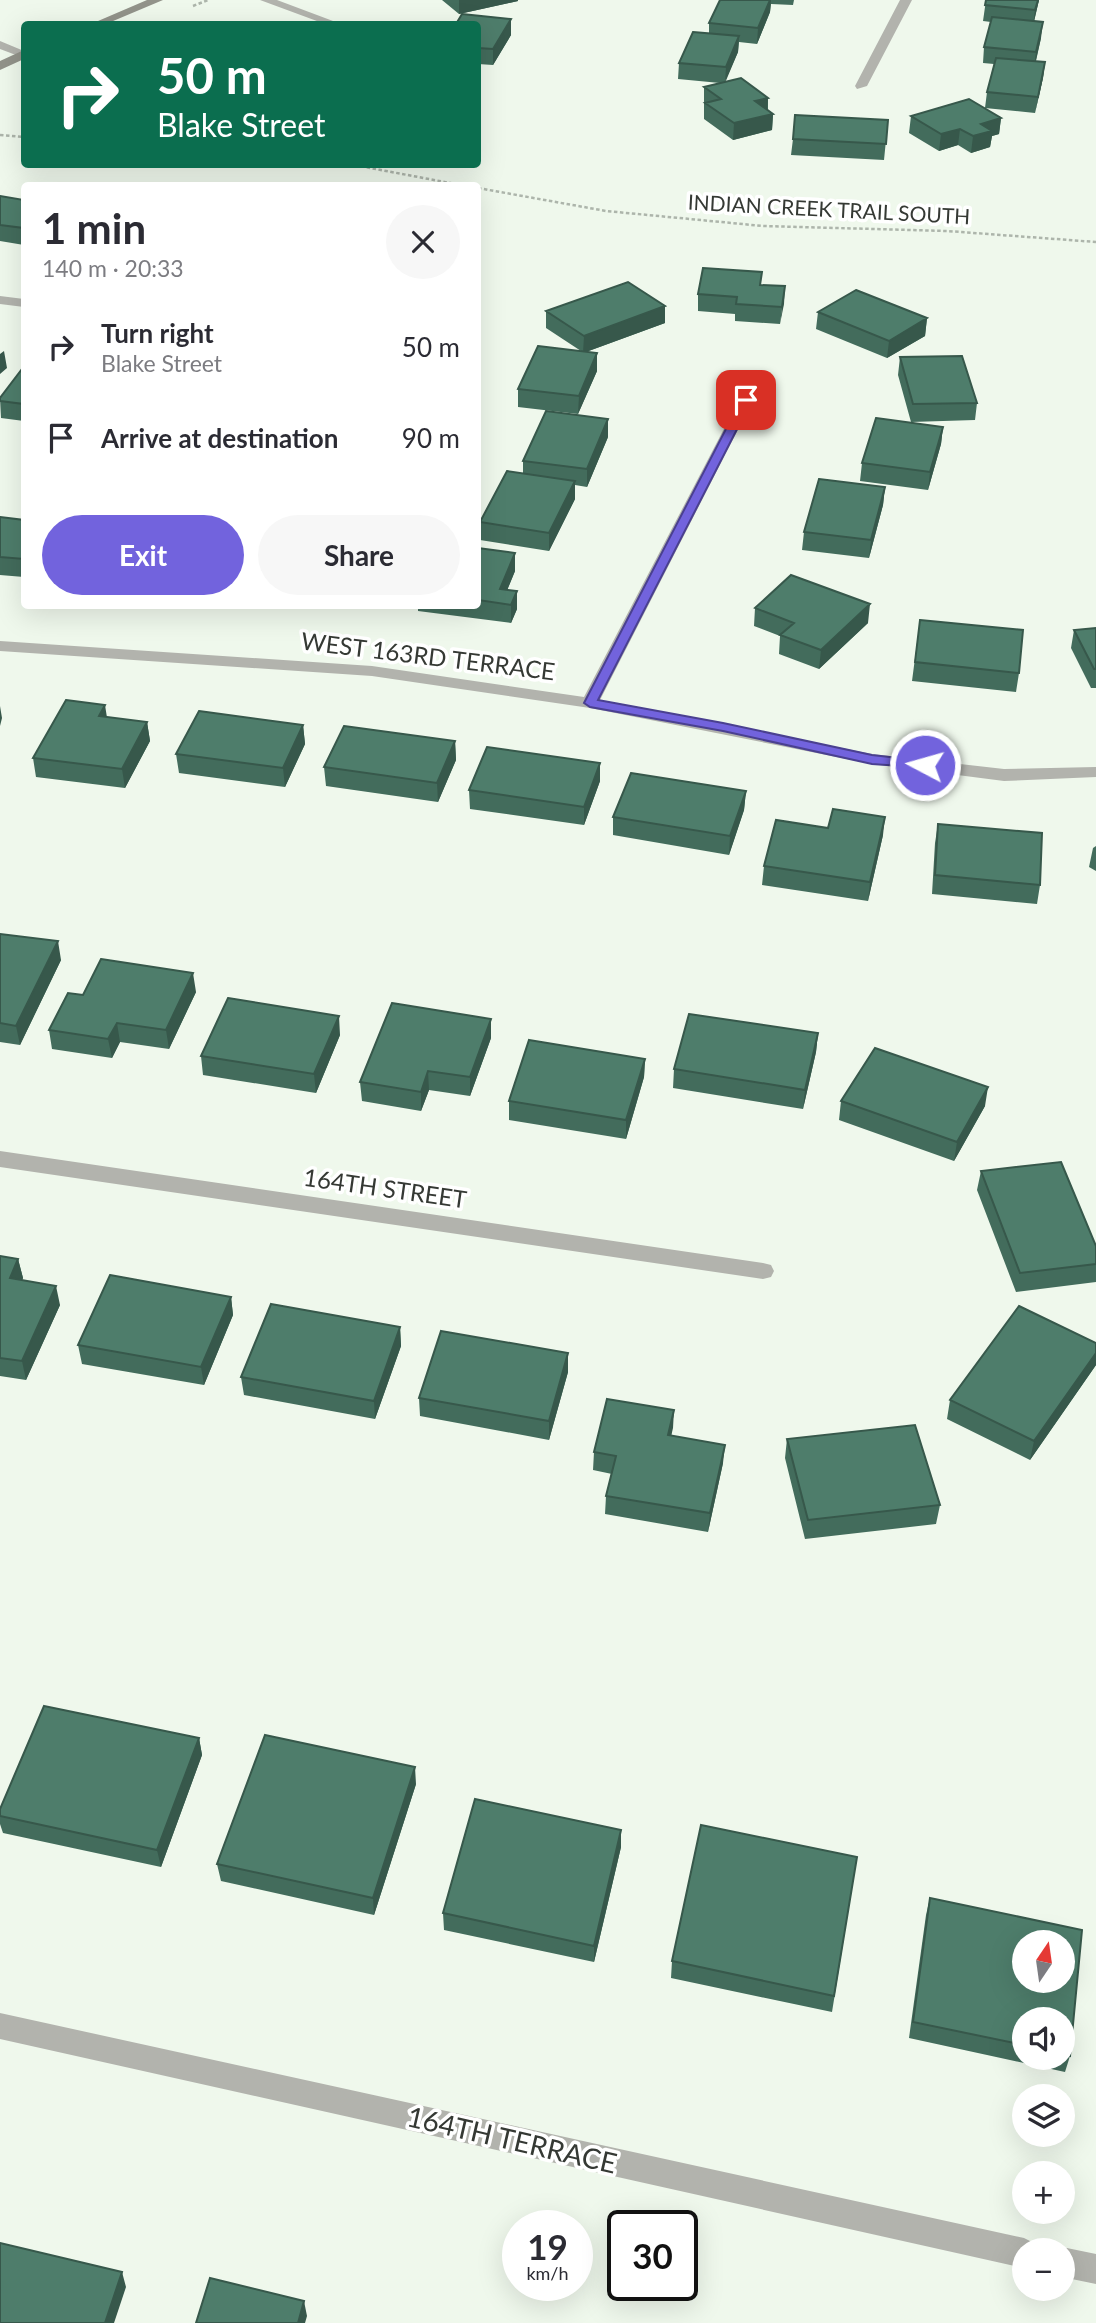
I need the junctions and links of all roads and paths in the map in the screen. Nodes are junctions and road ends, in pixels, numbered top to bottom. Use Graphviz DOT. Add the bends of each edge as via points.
graph roads {
  1 [pos="157,0"];
  2 [pos="267,0"];
  3 [pos="906,0"];
  4 [pos="104,21"];
  5 [pos="326,21"];
  6 [pos="0,45"];
  7 [pos="21,54"];
  8 [pos="21,56"];
  9 [pos="0,66"];
  10 [pos="861,86"];
  11 [pos="0,135"];
  12 [pos="21,137"];
  13 [pos="370,168"];
  14 [pos="445,182"];
  15 [pos="481,189"];
  16 [pos="1096,242"];
  17 [pos="0,300"];
  18 [pos="21,303"];
  19 [pos="746,400"];
  20 [pos="0,646"];
  21 [pos="590,703"];
  22 [pos="1096,772"];
  23 [pos="0,1159"];
  24 [pos="763,1271"];
  25 [pos="0,2026"];
  26 [pos="1012,2250"];
  27 [pos="1075,2265"];
  28 [pos="1096,2269"];
  1 -- 4 [label="street"];
  2 -- 5 [label="street"];
  3 -- 10 [label="street"];
  6 -- 7 [label="street"];
  8 -- 9 [label="street"];
  11 -- 12 [label="path"];
  13 -- 14 [label="path"];
  15 -- 16 [label="path, INDIAN CREEK TRAIL SOUTH" via="606,211 763,226 947,231"];
  17 -- 18 [label="street"];
  19 -- 21 [label="street"];
  20 -- 21 [label="street, WEST 163RD TERRACE" via="372,671"];
  21 -- 22 [label="street, WEST 163RD TERRACE" via="872,760 1004,775"];
  23 -- 24 [label="street, 164TH STREET"];
  25 -- 26 [label="street, 164TH TERRACE"];
  27 -- 28 [label="street"];
}
